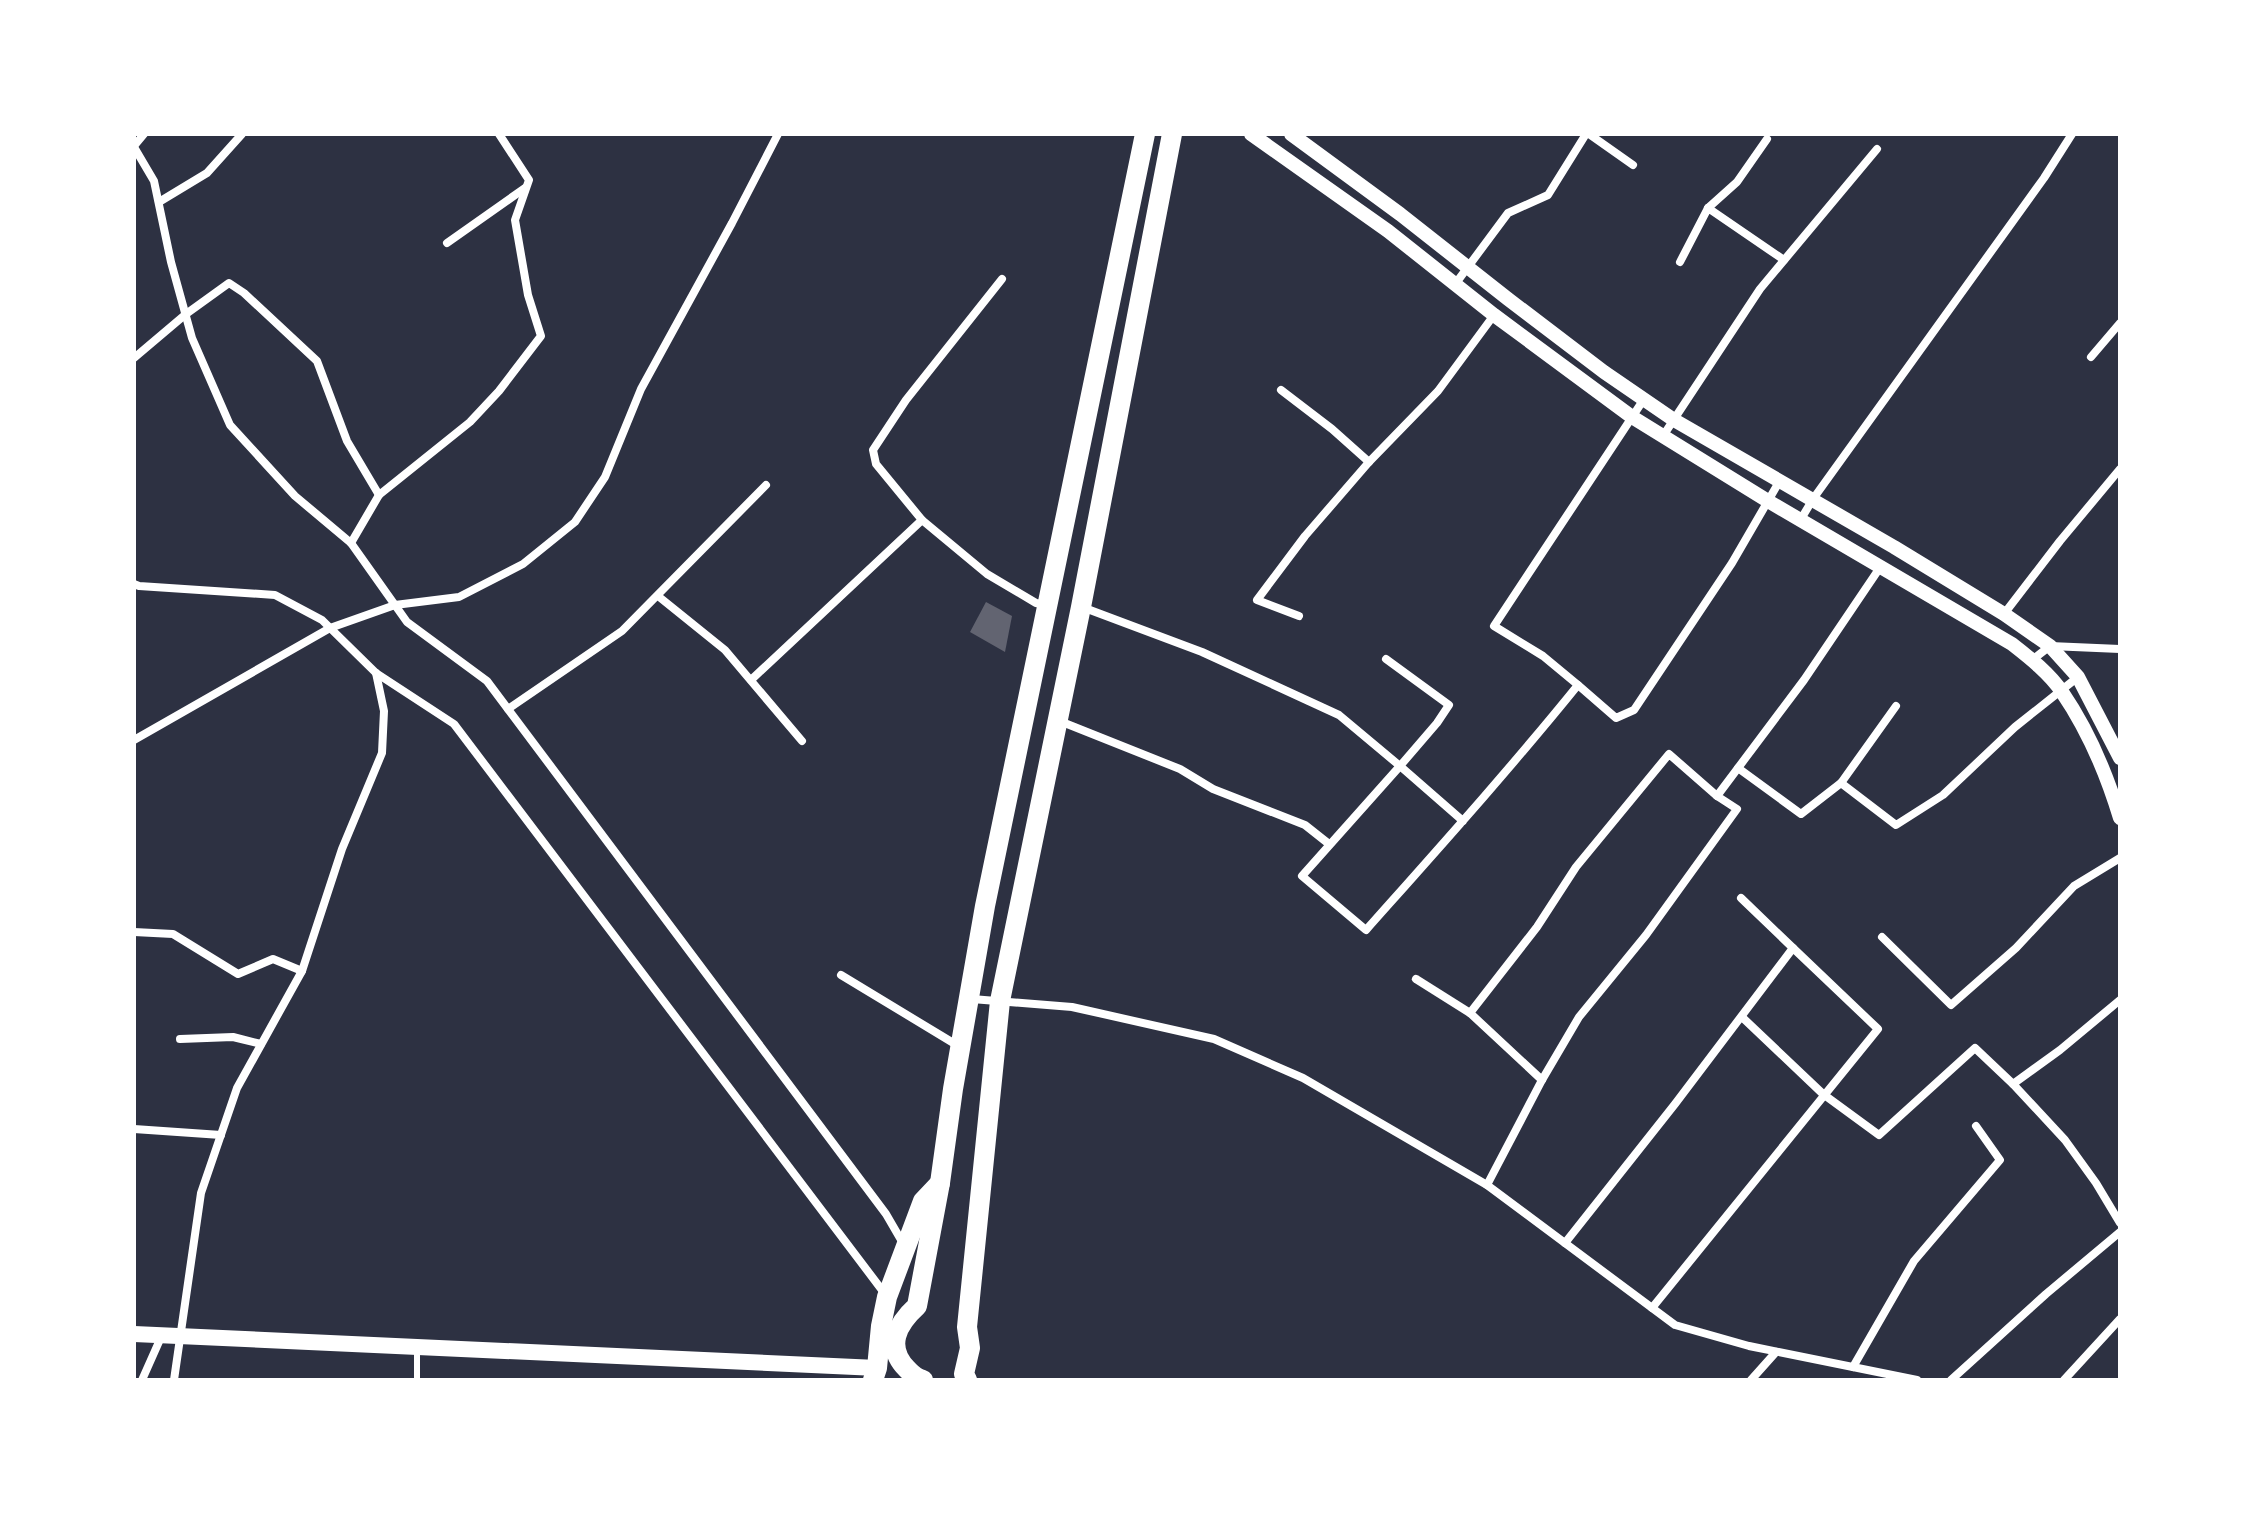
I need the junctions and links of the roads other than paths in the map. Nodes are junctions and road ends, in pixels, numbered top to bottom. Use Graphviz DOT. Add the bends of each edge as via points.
graph roads {
  1 [pos="144,134"];
  2 [pos="242,134"];
  3 [pos="499,134"];
  4 [pos="778,134"];
  5 [pos="1145,134"];
  6 [pos="1172,134"];
  7 [pos="1251,134"];
  8 [pos="1291,134"];
  9 [pos="1588,134"];
  10 [pos="2072,134"];
  11 [pos="1767,139"];
  12 [pos="134,146"];
  13 [pos="1877,149"];
  14 [pos="1633,165"];
  15 [pos="526,187"];
  16 [pos="159,202"];
  17 [pos="1708,208"];
  18 [pos="1400,214"];
  19 [pos="1388,231"];
  20 [pos="447,243"];
  21 [pos="1784,260"];
  22 [pos="1680,262"];
  23 [pos="1468,266"];
  24 [pos="1002,279"];
  25 [pos="1456,283"];
  26 [pos="1508,299"];
  27 [pos="186,314"];
  28 [pos="1494,315"];
  29 [pos="2120,323"];
  30 [pos="2091,357"];
  31 [pos="134,358"];
  32 [pos="1281,390"];
  33 [pos="1644,399"];
  34 [pos="1632,417"];
  35 [pos="1674,420"];
  36 [pos="1663,436"];
  37 [pos="1369,462"];
  38 [pos="2120,469"];
  39 [pos="1779,482"];
  40 [pos="766,485"];
  41 [pos="379,495"];
  42 [pos="1813,499"];
  43 [pos="1768,501"];
  44 [pos="1801,519"];
  45 [pos="922,520"];
  46 [pos="351,543"];
  47 [pos="1881,566"];
  48 [pos="136,588"];
  49 [pos="658,596"];
  50 [pos="395,605"];
  51 [pos="1046,608"];
  52 [pos="1080,612"];
  53 [pos="2004,614"];
  54 [pos="1299,616"];
  55 [pos="330,628"];
  56 [pos="1992,632"];
  57 [pos="2050,646"];
  58 [pos="2120,649"];
  59 [pos="1386,659"];
  60 [pos="2032,660"];
  61 [pos="376,673"];
  62 [pos="2078,677"];
  63 [pos="751,680"];
  64 [pos="1578,685"];
  65 [pos="2061,691"];
  66 [pos="1896,706"];
  67 [pos="508,709"];
  68 [pos="1057,720"];
  69 [pos="134,740"];
  70 [pos="802,741"];
  71 [pos="2120,758"];
  72 [pos="1400,766"];
  73 [pos="1738,768"];
  74 [pos="1841,783"];
  75 [pos="1717,796"];
  76 [pos="2120,818"];
  77 [pos="1463,821"];
  78 [pos="1329,844"];
  79 [pos="2120,858"];
  80 [pos="1741,898"];
  81 [pos="134,932"];
  82 [pos="1882,937"];
  83 [pos="1793,948"];
  84 [pos="302,971"];
  85 [pos="841,975"];
  86 [pos="1416,979"];
  87 [pos="969,998"];
  88 [pos="2120,1000"];
  89 [pos="1000,1001"];
  90 [pos="1470,1013"];
  91 [pos="1742,1017"];
  92 [pos="180,1039"];
  93 [pos="261,1044"];
  94 [pos="961,1048"];
  95 [pos="1542,1080"];
  96 [pos="2013,1084"];
  97 [pos="1823,1094"];
  98 [pos="1976,1126"];
  99 [pos="134,1129"];
  100 [pos="221,1135"];
  101 [pos="940,1183"];
  102 [pos="1487,1185"];
  103 [pos="2120,1223"];
  104 [pos="2120,1232"];
  105 [pos="1565,1243"];
  106 [pos="905,1247"];
  107 [pos="887,1297"];
  108 [pos="1652,1308"];
  109 [pos="2120,1319"];
  110 [pos="134,1334"];
  111 [pos="162,1335"];
  112 [pos="181,1336"];
  113 [pos="417,1347"];
  114 [pos="1776,1352"];
  115 [pos="1853,1367"];
  116 [pos="875,1374"];
  117 [pos="1886,1377"];
  118 [pos="961,1378"];
  119 [pos="918,1379"];
  120 [pos="142,1380"];
  121 [pos="174,1380"];
  122 [pos="417,1380"];
  123 [pos="1751,1380"];
  124 [pos="1917,1380"];
  125 [pos="1951,1380"];
  126 [pos="2064,1380"];
  1 -- 12 [label="street"];
  2 -- 16 [label="street" via="207,173"];
  3 -- 15 [label="street" via="529,180"];
  4 -- 50 [label="street" via="641,389 605,477 575,522 523,564 459,597"];
  5 -- 51 [label="main road"];
  6 -- 52 [label="main road"];
  7 -- 19 [label="street"];
  8 -- 18 [label="street"];
  9 -- 14 [label="street"];
  9 -- 23 [label="street" via="1548,195 1508,213"];
  10 -- 42 [label="street"];
  11 -- 17 [label="street" via="1737,182"];
  12 -- 16 [label="street"];
  13 -- 21 [label="street"];
  15 -- 20 [label="street"];
  15 -- 41 [label="street" via="515,220 541,336 470,422"];
  16 -- 27 [label="street"];
  17 -- 21 [label="street"];
  17 -- 22 [label="street"];
  18 -- 19 [label="street"];
  18 -- 23 [label="street"];
  19 -- 25 [label="street"];
  21 -- 35 [label="street"];
  23 -- 25 [label="street"];
  23 -- 26 [label="street"];
  24 -- 45 [label="street" via="873,450 876,464"];
  25 -- 28 [label="street"];
  26 -- 28 [label="street"];
  26 -- 33 [label="street"];
  27 -- 31 [label="street"];
  27 -- 41 [label="street" via="229,283 317,361 347,441"];
  27 -- 46 [label="street" via="230,425 295,496"];
  28 -- 34 [label="street"];
  28 -- 37 [label="street" via="1438,391"];
  29 -- 30 [label="street"];
  32 -- 37 [label="street"];
  33 -- 34 [label="street"];
  33 -- 35 [label="street"];
  34 -- 36 [label="street"];
  34 -- 64 [label="street" via="1494,626"];
  35 -- 36 [label="street"];
  35 -- 39 [label="street"];
  36 -- 43 [label="street"];
  37 -- 54 [label="street" via="1257,600"];
  38 -- 53 [label="street"];
  39 -- 42 [label="street"];
  39 -- 43 [label="street"];
  40 -- 49 [label="street"];
  41 -- 46 [label="street"];
  42 -- 44 [label="street"];
  42 -- 53 [label="street"];
  43 -- 44 [label="street"];
  43 -- 64 [label="street" via="1634,710 1616,718"];
  44 -- 47 [label="street"];
  45 -- 51 [label="street" via="987,574"];
  45 -- 63 [label="street"];
  46 -- 50 [label="street"];
  47 -- 56 [label="street"];
  47 -- 73 [label="street"];
  48 -- 55 [label="street" via="275,595"];
  49 -- 63 [label="street" via="725,650"];
  49 -- 67 [label="street" via="622,631"];
  50 -- 55 [label="street"];
  50 -- 67 [label="street" via="407,622 487,681"];
  51 -- 52 [label="main road"];
  51 -- 87 [label="main road"];
  52 -- 68 [label="main road"];
  52 -- 72 [label="street" via="1202,652 1339,715"];
  53 -- 56 [label="street"];
  53 -- 57 [label="street"];
  55 -- 61 [label="street"];
  55 -- 69 [label="street"];
  56 -- 60 [label="street"];
  57 -- 58 [label="street"];
  57 -- 60 [label="street"];
  57 -- 62 [label="street"];
  59 -- 72 [label="street" via="1449,705"];
  60 -- 65 [label="street"];
  61 -- 84 [label="street" via="384,711 382,753 342,849"];
  61 -- 107 [label="street" via="454,724"];
  62 -- 65 [label="street"];
  62 -- 71 [label="street"];
  63 -- 70 [label="street"];
  64 -- 77 [label="street"];
  65 -- 74 [label="street" via="1943,795 1896,825"];
  65 -- 76 [label="street" via="2094,751"];
  66 -- 74 [label="street"];
  67 -- 106 [label="street" via="886,1214"];
  68 -- 78 [label="street" via="1305,825"];
  68 -- 89 [label="main road"];
  72 -- 77 [label="street"];
  72 -- 78 [label="street"];
  73 -- 74 [label="street" via="1801,814"];
  73 -- 75 [label="street"];
  75 -- 90 [label="street" via="1669,754 1576,867"];
  75 -- 95 [label="street" via="1737,809 1579,1017"];
  77 -- 78 [label="street" via="1366,930 1302,876"];
  79 -- 82 [label="street" via="2074,886 2016,948 1951,1005"];
  80 -- 83 [label="street"];
  81 -- 84 [label="street" via="173,934 238,974 273,959"];
  83 -- 91 [label="street"];
  83 -- 97 [label="street" via="1878,1029"];
  84 -- 93 [label="street"];
  85 -- 94 [label="street"];
  86 -- 90 [label="street"];
  87 -- 89 [label="street"];
  87 -- 94 [label="main road"];
  88 -- 96 [label="street"];
  89 -- 102 [label="street" via="1072,1007 1214,1039 1303,1078"];
  89 -- 118 [label="main road" via="967,1327 970,1348"];
  90 -- 95 [label="street"];
  91 -- 97 [label="street"];
  91 -- 105 [label="street"];
  92 -- 93 [label="street" via="233,1037"];
  93 -- 100 [label="street" via="237,1088"];
  94 -- 101 [label="main road"];
  95 -- 102 [label="street"];
  96 -- 97 [label="street" via="1975,1048 1879,1135"];
  96 -- 103 [label="street" via="2065,1140"];
  97 -- 108 [label="street"];
  98 -- 115 [label="street" via="2000,1160 1914,1261"];
  99 -- 100 [label="street"];
  100 -- 112 [label="street" via="201,1193"];
  101 -- 106 [label="main road" via="923,1201"];
  101 -- 119 [label="main road" via="917,1306 894,1340 899,1360"];
  102 -- 105 [label="street"];
  104 -- 125 [label="street"];
  105 -- 108 [label="street"];
  106 -- 107 [label="main road"];
  107 -- 116 [label="main road"];
  108 -- 114 [label="street" via="1675,1325"];
  109 -- 126 [label="street"];
  110 -- 111 [label="main road"];
  111 -- 112 [label="main road"];
  111 -- 120 [label="street"];
  112 -- 113 [label="main road"];
  112 -- 121 [label="street"];
  113 -- 116 [label="main road"];
  113 -- 122 [label="lane"];
  114 -- 115 [label="street"];
  114 -- 123 [label="street"];
  115 -- 117 [label="street"];
  117 -- 124 [label="street"];
}
